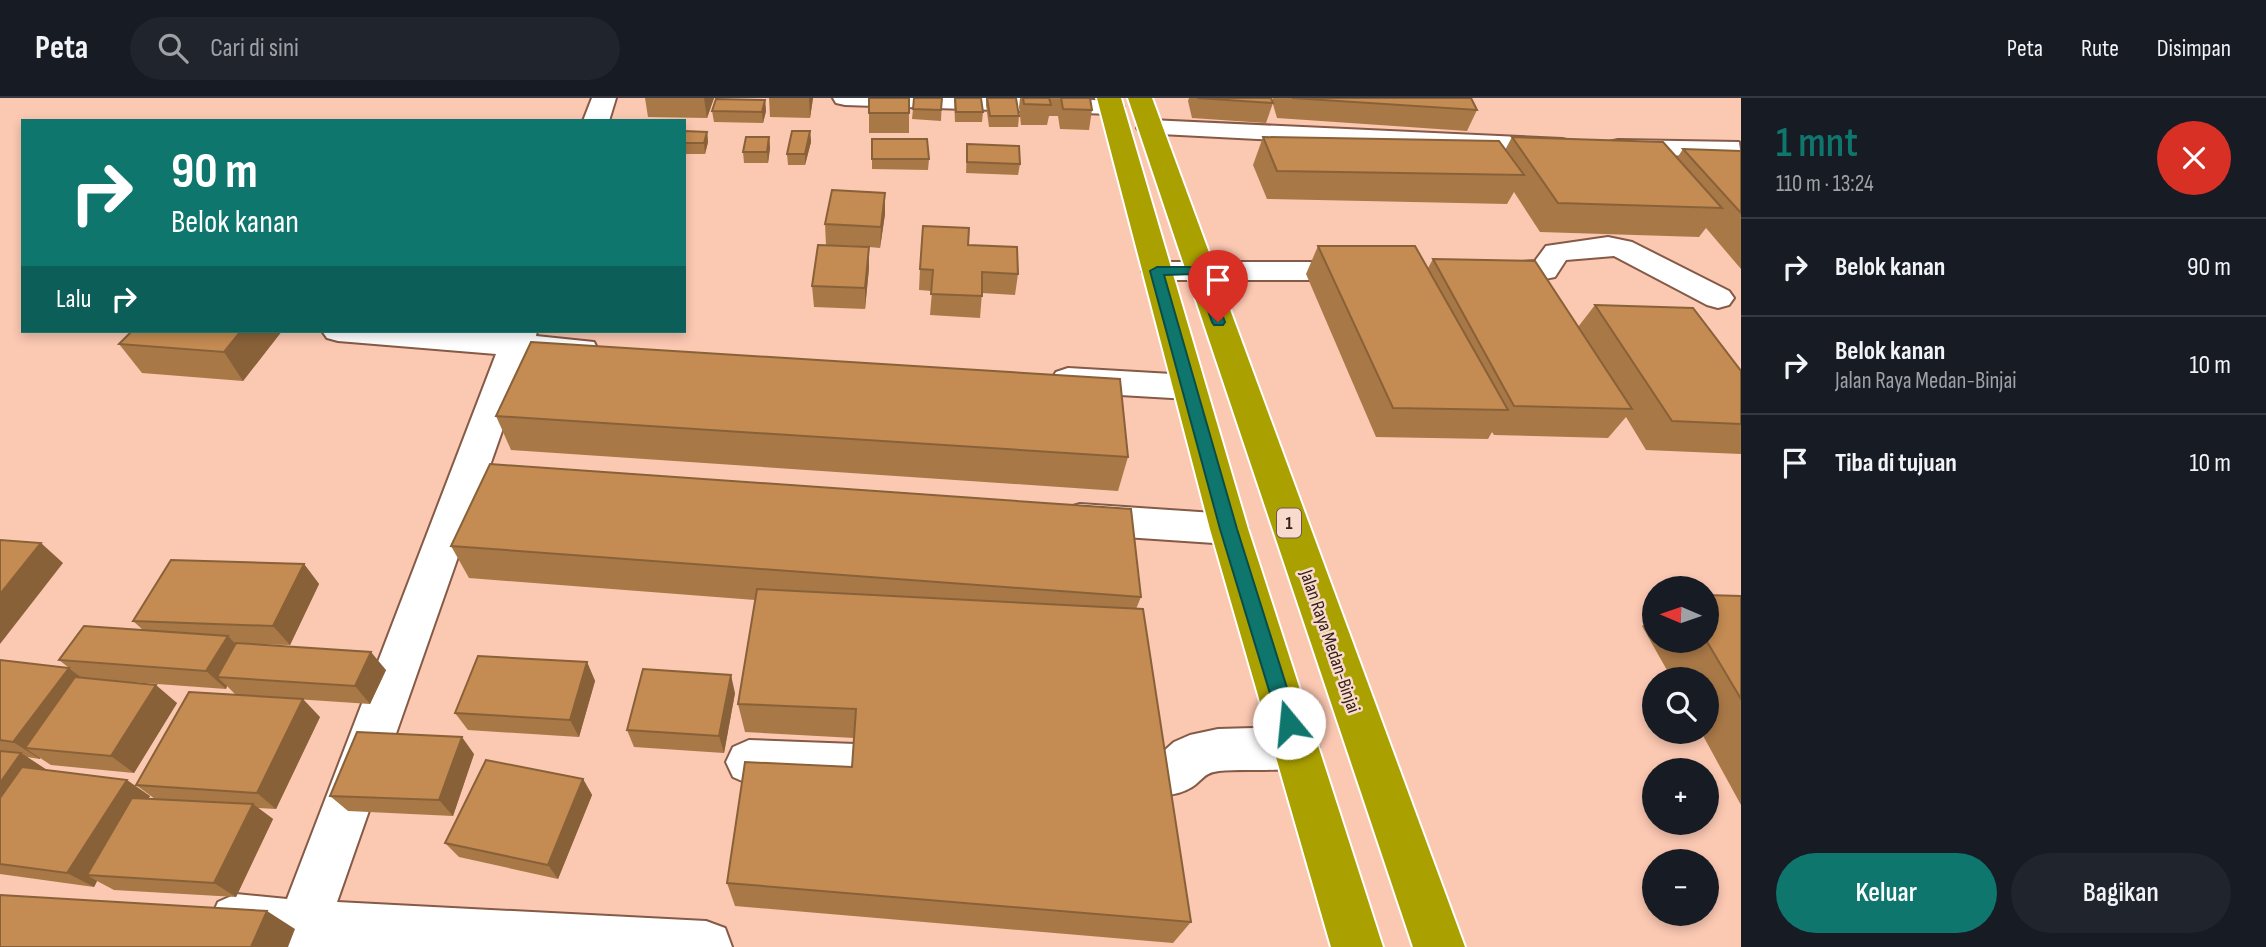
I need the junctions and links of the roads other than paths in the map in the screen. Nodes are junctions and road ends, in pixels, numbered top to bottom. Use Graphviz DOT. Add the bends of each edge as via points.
graph roads {
  1 [pos="604,98"];
  2 [pos="845,98"];
  3 [pos="1128,108"];
  4 [pos="597,119"];
  5 [pos="1739,150"];
  6 [pos="1200,270"];
  7 [pos="1157,271"];
  8 [pos="1391,271"];
  9 [pos="1459,272"];
  10 [pos="1718,298"];
  11 [pos="389,333"];
  12 [pos="518,338"];
  13 [pos="608,352"];
  14 [pos="1035,379"];
  15 [pos="1189,387"];
  16 [pos="1048,516"];
  17 [pos="1228,529"];
  18 [pos="1296,748"];
  19 [pos="748,762"];
  20 [pos="855,766"];
  21 [pos="1150,774"];
  22 [pos="193,916"];
  23 [pos="299,936"];
  24 [pos="706,947"];
  25 [pos="1357,947"];
  26 [pos="1439,947"];
  1 -- 4 [label="street"];
  2 -- 3 [label="street"];
  3 -- 5 [label="street" via="1550,146"];
  3 -- 6 [label="highway, Jalan Raya Medan-Binjai / 1"];
  3 -- 7 [label="highway"];
  6 -- 7 [label="street"];
  6 -- 8 [label="street"];
  6 -- 26 [label="highway, Jalan Raya Medan-Binjai / 1"];
  7 -- 15 [label="highway"];
  9 -- 10 [label="street" via="1544,270 1556,252 1608,246 1622,248"];
  11 -- 12 [label="street"];
  12 -- 13 [label="street"];
  12 -- 23 [label="street"];
  14 -- 15 [label="street"];
  15 -- 17 [label="highway"];
  16 -- 17 [label="street"];
  17 -- 18 [label="highway"];
  18 -- 21 [label="street" via="1218,750 1190,757 1176,771"];
  18 -- 25 [label="highway"];
  19 -- 20 [label="street"];
  22 -- 23 [label="street"];
  23 -- 24 [label="street"];
}
